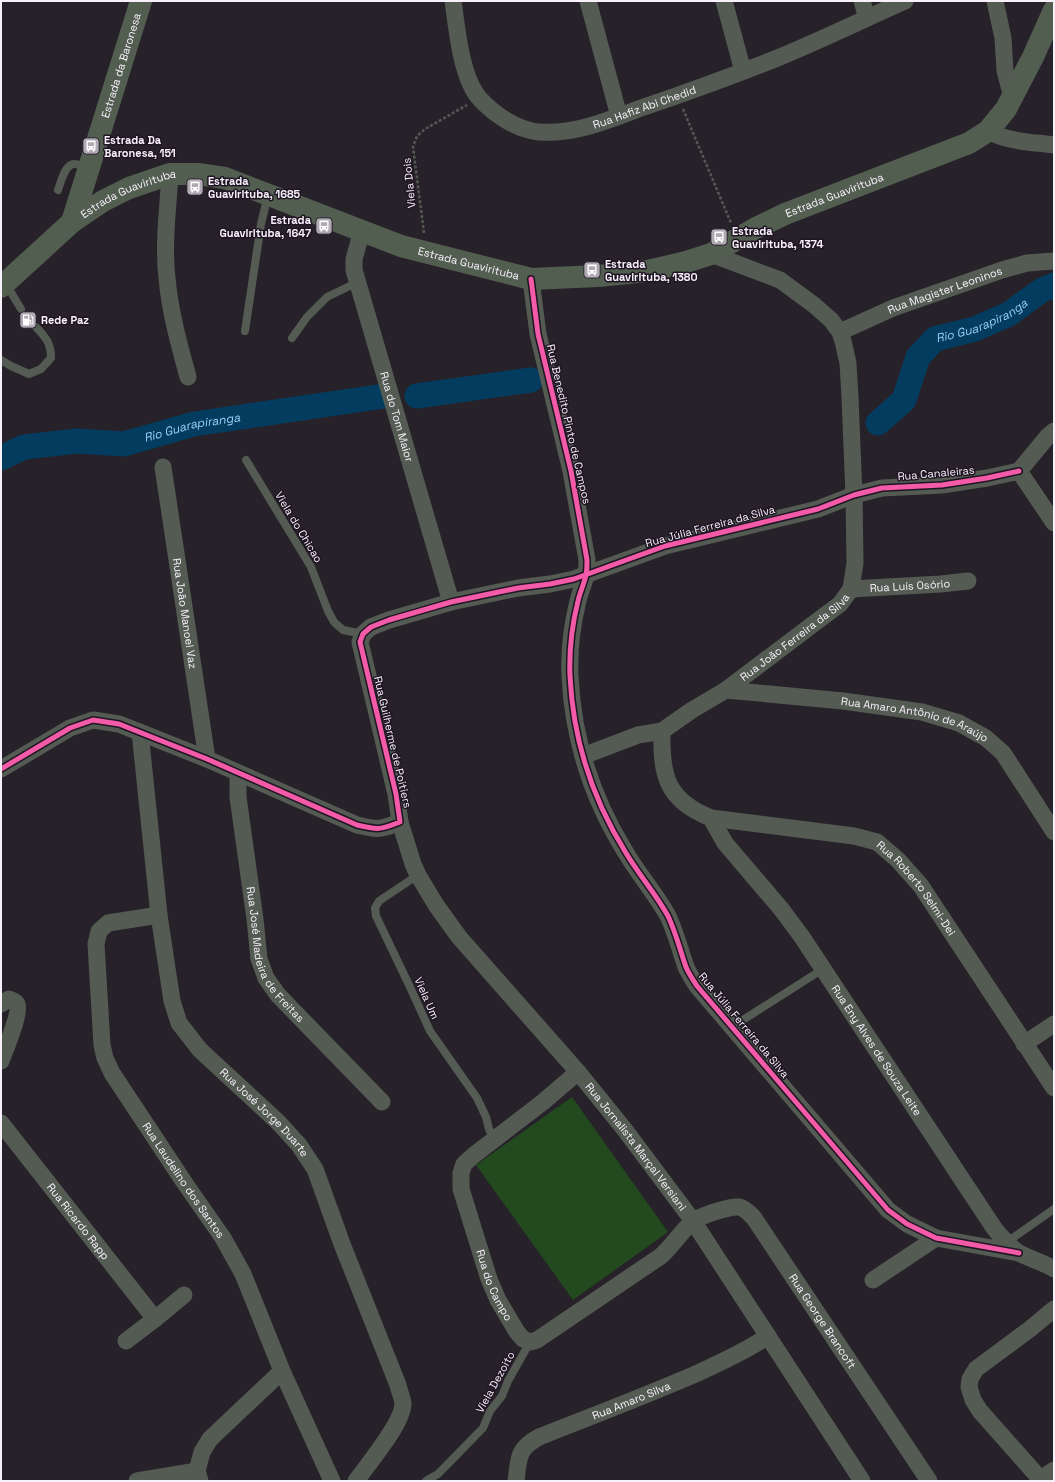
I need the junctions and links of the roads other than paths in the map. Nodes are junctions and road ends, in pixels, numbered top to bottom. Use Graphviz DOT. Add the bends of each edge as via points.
graph roads {
  1 [pos="141,1"];
  2 [pos="452,1"];
  3 [pos="588,1"];
  4 [pos="724,1"];
  5 [pos="862,1"];
  6 [pos="905,1"];
  7 [pos="993,3"];
  8 [pos="1054,10"];
  9 [pos="867,18"];
  10 [pos="1003,38"];
  11 [pos="743,71"];
  12 [pos="1025,72"];
  13 [pos="1012,97"];
  14 [pos="619,116"];
  15 [pos="988,131"];
  16 [pos="1054,145"];
  17 [pos="89,168"];
  18 [pos="170,174"];
  19 [pos="58,190"];
  20 [pos="269,195"];
  21 [pos="72,222"];
  22 [pos="362,231"];
  23 [pos="711,254"];
  24 [pos="1054,261"];
  25 [pos="531,279"];
  26 [pos="358,282"];
  27 [pos="3,285"];
  28 [pos="21,308"];
  29 [pos="36,327"];
  30 [pos="245,332"];
  31 [pos="840,332"];
  32 [pos="292,338"];
  33 [pos="1,360"];
  34 [pos="188,377"];
  35 [pos="1054,431"];
  36 [pos="246,460"];
  37 [pos="163,467"];
  38 [pos="1020,471"];
  39 [pos="854,495"];
  40 [pos="1054,523"];
  41 [pos="586,574"];
  42 [pos="968,581"];
  43 [pos="851,589"];
  44 [pos="451,602"];
  45 [pos="363,634"];
  46 [pos="726,690"];
  47 [pos="662,731"];
  48 [pos="140,732"];
  49 [pos="583,756"];
  50 [pos="207,759"];
  51 [pos="1,769"];
  52 [pos="238,773"];
  53 [pos="711,818"];
  54 [pos="400,822"];
  55 [pos="1054,832"];
  56 [pos="418,875"];
  57 [pos="159,916"];
  58 [pos="823,969"];
  59 [pos="1,1004"];
  60 [pos="1054,1024"];
  61 [pos="732,1027"];
  62 [pos="1024,1044"];
  63 [pos="1,1061"];
  64 [pos="578,1072"];
  65 [pos="1054,1088"];
  66 [pos="382,1102"];
  67 [pos="1,1123"];
  68 [pos="494,1140"];
  69 [pos="1054,1209"];
  70 [pos="693,1221"];
  71 [pos="936,1238"];
  72 [pos="1013,1248"];
  73 [pos="1054,1269"];
  74 [pos="873,1280"];
  75 [pos="184,1295"];
  76 [pos="1054,1309"];
  77 [pos="155,1319"];
  78 [pos="768,1336"];
  79 [pos="126,1341"];
  80 [pos="530,1342"];
  81 [pos="282,1371"];
  82 [pos="199,1476"];
  83 [pos="1046,1477"];
  84 [pos="137,1481"];
  85 [pos="332,1481"];
  86 [pos="356,1481"];
  87 [pos="426,1481"];
  88 [pos="516,1481"];
  89 [pos="862,1481"];
  90 [pos="929,1481"];
  1 -- 17 [label="street, Estrada da Baronesa"];
  2 -- 14 [label="street, Rua Hafiz Abi Chedid" via="465,73 479,99 495,113 514,125 538,132 562,133"];
  3 -- 14 [label="street"];
  4 -- 11 [label="street"];
  5 -- 9 [label="street"];
  6 -- 9 [label="street, Rua Hafiz Abi Chedid"];
  7 -- 10 [label="street"];
  8 -- 12 [label="street, Estrada Guavirituba"];
  9 -- 11 [label="street, Rua Hafiz Abi Chedid"];
  10 -- 12 [label="street" via="1015,63"];
  10 -- 13 [label="street" via="1005,71"];
  11 -- 14 [label="street, Rua Hafiz Abi Chedid"];
  12 -- 13 [label="street, Estrada Guavirituba"];
  13 -- 15 [label="street, Estrada Guavirituba" via="1006,109"];
  15 -- 16 [label="street" via="994,135 1024,142"];
  15 -- 23 [label="street, Estrada Guavirituba" via="969,143 785,214"];
  17 -- 19 [label="lane" via="75,163 70,165"];
  17 -- 21 [label="street, Estrada da Baronesa"];
  18 -- 20 [label="street, Estrada Guavirituba" via="198,174 224,178"];
  18 -- 21 [label="street, Estrada Guavirituba" via="129,188"];
  18 -- 34 [label="street" via="165,245 167,278 173,321"];
  20 -- 22 [label="street, Estrada Guavirituba"];
  20 -- 30 [label="lane" via="261,224"];
  21 -- 27 [label="street, Estrada Guavirituba"];
  22 -- 25 [label="street, Estrada Guavirituba" via="401,246"];
  22 -- 26 [label="street, Rua do Tom Maior" via="354,259"];
  23 -- 25 [label="street, Estrada Guavirituba" via="648,271 592,277"];
  23 -- 31 [label="street, Rua João Ferreira da Silva" via="780,280 814,305"];
  24 -- 31 [label="street, Rua Magister Leoninos" via="1027,263 1002,270 893,308"];
  25 -- 41 [label="street, Rua Benedito Pinto de Campos" via="538,334 581,522 587,560"];
  26 -- 32 [label="lane" via="326,297"];
  26 -- 44 [label="street, Rua do Tom Maior"];
  27 -- 28 [label="lane"];
  29 -- 33 [label="lane" via="51,348 51,358 41,370 29,374"];
  31 -- 39 [label="street, Rua João Ferreira da Silva" via="848,363"];
  35 -- 38 [label="street"];
  36 -- 45 [label="lane, Viela do Chicao" via="311,566 334,622 343,630"];
  37 -- 50 [label="street, Rua João Manoel Vaz"];
  38 -- 39 [label="street, Rua Canaleiras" via="942,485 882,488"];
  38 -- 40 [label="street"];
  39 -- 41 [label="street, Rua Júlia Ferreira da Silva" via="818,509 665,546"];
  39 -- 43 [label="street, Rua João Ferreira da Silva" via="854,563"];
  41 -- 44 [label="street" via="550,584"];
  41 -- 49 [label="street, Rua Júlia Ferreira da Silva" via="575,614 570,675 573,712"];
  42 -- 43 [label="street, Rua Luís Osório"];
  43 -- 46 [label="street, Rua João Ferreira da Silva" via="840,604"];
  44 -- 45 [label="street" via="389,620 371,627"];
  45 -- 54 [label="street, Rua Guilherme de Poitiers" via="360,642 362,654 396,794"];
  46 -- 47 [label="street, Rua João Ferreira da Silva"];
  46 -- 55 [label="street, Rua Amaro Antônio de Araújo" via="843,701 922,712 959,722 986,738 1003,753"];
  47 -- 49 [label="street, Rua João Ferreira da Silva" via="638,735"];
  47 -- 53 [label="street, Rua Roberto Selmi-Dei" via="664,771 670,788 681,801"];
  48 -- 50 [label="street, Rua Guilherme de Poitiers"];
  48 -- 51 [label="street, Rua Guilherme de Poitiers" via="119,724 93,720 70,728"];
  48 -- 57 [label="street, Rua José Jorge Duarte"];
  49 -- 61 [label="street, Rua Júlia Ferreira da Silva" via="606,818 668,917 687,969 697,986"];
  50 -- 52 [label="street, Rua Guilherme de Poitiers"];
  52 -- 54 [label="street, Rua Guilherme de Poitiers" via="357,825 383,829"];
  52 -- 66 [label="street, Rua José Madeira de Freitas" via="238,797 259,959 266,978 278,995"];
  53 -- 58 [label="street, Rua Eny Alves de Souza Leite" via="726,843 782,910"];
  53 -- 62 [label="street, Rua Roberto Selmi-Dei" via="854,836 877,842 898,860 921,886"];
  54 -- 56 [label="street, Rua Jornalista Marçal Versiani"];
  56 -- 64 [label="street, Rua Jornalista Marçal Versiani" via="459,937"];
  56 -- 68 [label="lane, Viela Um" via="378,901 375,908 376,916 430,1031 477,1098"];
  57 -- 81 [label="street, Rua Laudelino dos Santos" via="108,923 99,932 96,944 105,1058 142,1119 223,1238 243,1274"];
  57 -- 86 [label="street, Rua José Jorge Duarte" via="172,1001 179,1022 200,1050 284,1128 315,1169 398,1385 403,1403 401,1416"];
  58 -- 61 [label="lane"];
  58 -- 72 [label="street, Rua Eny Alves de Souza Leite" via="994,1228"];
  59 -- 63 [label="street" via="9,999 14,1000 18,1013"];
  60 -- 62 [label="street"];
  61 -- 71 [label="street, Rua Júlia Ferreira da Silva" via="888,1210 907,1224"];
  62 -- 65 [label="street, Rua Roberto Selmi-Dei"];
  64 -- 68 [label="street, Rua do Campo"];
  64 -- 70 [label="street, Rua Jornalista Marçal Versiani"];
  67 -- 77 [label="street, Rua Ricardo Rapp"];
  68 -- 80 [label="street, Rua do Campo" via="464,1164 461,1189 498,1300 517,1332"];
  69 -- 72 [label="lane"];
  70 -- 78 [label="street, Rua Jornalista Marçal Versiani"];
  70 -- 80 [label="street" via="661,1256 537,1340"];
  70 -- 90 [label="street, Rua George Brancoft" via="725,1208 739,1207 754,1218"];
  71 -- 72 [label="street, Rua Júlia Ferreira da Silva"];
  71 -- 74 [label="street"];
  72 -- 73 [label="street, Rua Eny Alves de Souza Leite"];
  75 -- 77 [label="street"];
  76 -- 83 [label="street" via="976,1370 970,1379 969,1387 980,1411"];
  77 -- 79 [label="street"];
  78 -- 88 [label="street, Rua Amaro Silva" via="656,1391 538,1437 522,1450 518,1459"];
  78 -- 89 [label="street, Rua Jornalista Marçal Versiani"];
  80 -- 87 [label="lane, Viela Dezoito" via="508,1380 502,1396 490,1411 483,1428 438,1474"];
  81 -- 82 [label="street" via="210,1439 202,1452"];
  81 -- 85 [label="street, Rua Laudelino dos Santos"];
  82 -- 84 [label="street"];
}
